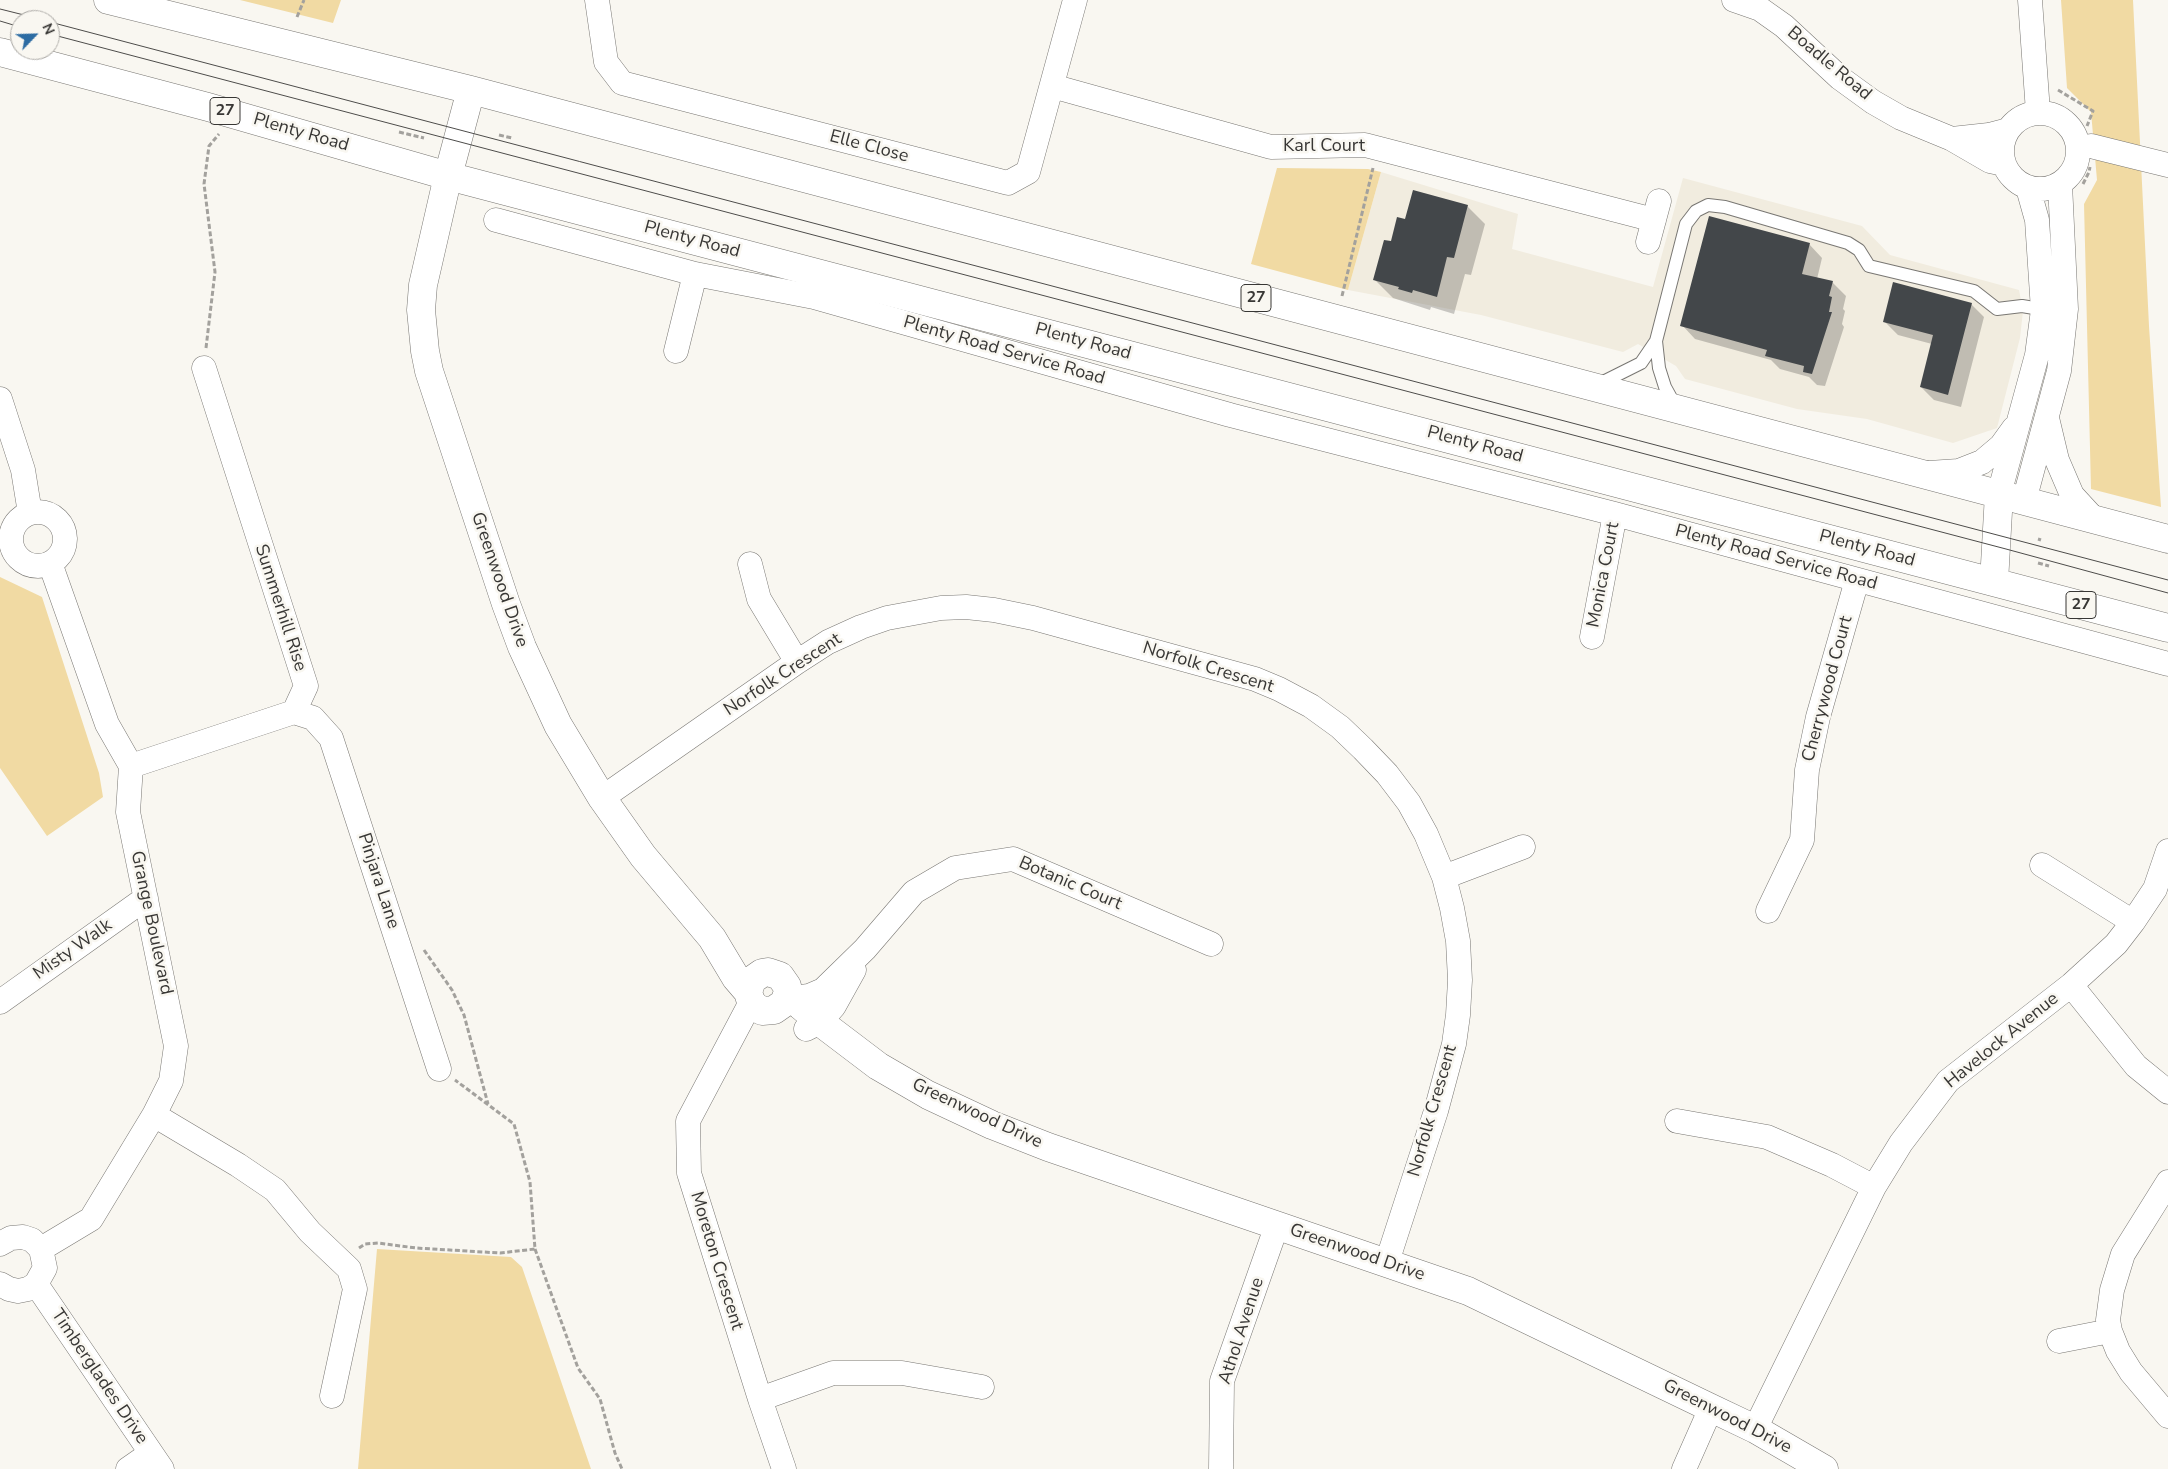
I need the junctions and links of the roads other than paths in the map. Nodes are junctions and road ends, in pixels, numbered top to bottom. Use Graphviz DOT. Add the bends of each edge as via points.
graph roads {
  1 [pos="108,0"];
  2 [pos="597,0"];
  3 [pos="1075,0"];
  4 [pos="1734,0"];
  5 [pos="2030,0"];
  6 [pos="0,52"];
  7 [pos="1052,86"];
  8 [pos="471,90"];
  9 [pos="2038,112"];
  10 [pos="2008,130"];
  11 [pos="1952,139"];
  12 [pos="2079,148"];
  13 [pos="2004,164"];
  14 [pos="2168,165"];
  15 [pos="448,176"];
  16 [pos="2060,184"];
  17 [pos="2028,188"];
  18 [pos="556,204"];
  19 [pos="496,220"];
  20 [pos="1654,221"];
  21 [pos="578,242"];
  22 [pos="695,274"];
  23 [pos="2054,310"];
  24 [pos="1656,342"];
  25 [pos="676,350"];
  26 [pos="204,368"];
  27 [pos="1593,387"];
  28 [pos="0,399"];
  29 [pos="1677,409"];
  30 [pos="2046,416"];
  31 [pos="2019,420"];
  32 [pos="1433,434"];
  33 [pos="1428,466"];
  34 [pos="1921,474"];
  35 [pos="2011,498"];
  36 [pos="30,513"];
  37 [pos="1615,514"];
  38 [pos="2095,520"];
  39 [pos="2168,539"];
  40 [pos="7,551"];
  41 [pos="50,563"];
  42 [pos="750,564"];
  43 [pos="1857,580"];
  44 [pos="1994,582"];
  45 [pos="2164,627"];
  46 [pos="1592,637"];
  47 [pos="2123,651"];
  48 [pos="797,662"];
  49 [pos="2168,664"];
  50 [pos="294,712"];
  51 [pos="131,766"];
  52 [pos="602,798"];
  53 [pos="1523,847"];
  54 [pos="2168,851"];
  55 [pos="2042,865"];
  56 [pos="1444,877"];
  57 [pos="146,898"];
  58 [pos="1768,910"];
  59 [pos="2133,922"];
  60 [pos="1211,944"];
  61 [pos="865,949"];
  62 [pos="2071,985"];
  63 [pos="769,997"];
  64 [pos="0,1002"];
  65 [pos="813,1025"];
  66 [pos="439,1069"];
  67 [pos="2168,1092"];
  68 [pos="154,1115"];
  69 [pos="1677,1121"];
  70 [pos="2168,1182"];
  71 [pos="1874,1186"];
  72 [pos="1277,1225"];
  73 [pos="1,1241"];
  74 [pos="41,1249"];
  75 [pos="1387,1262"];
  76 [pos="0,1284"];
  77 [pos="36,1284"];
  78 [pos="2110,1332"];
  79 [pos="2059,1341"];
  80 [pos="982,1388"];
  81 [pos="332,1396"];
  82 [pos="760,1399"];
  83 [pos="1712,1408"];
  84 [pos="2168,1416"];
  85 [pos="1755,1430"];
  86 [pos="156,1461"];
  87 [pos="128,1469"];
  88 [pos="784,1469"];
  89 [pos="1220,1469"];
  90 [pos="1684,1469"];
  91 [pos="1824,1469"];
  1 -- 8 [label="main road, 27"];
  2 -- 7 [label="street, Elle Close" via="606,62 622,83 1008,183 1028,172"];
  3 -- 7 [label="street, Elle Close"];
  4 -- 11 [label="street, Boadle Road" via="1760,9 1784,26 1840,78 1873,102 1901,118"];
  5 -- 9 [label="street"];
  6 -- 15 [label="main road, Plenty Road / 27" via="208,106"];
  7 -- 20 [label="street, Karl Court" via="1271,147 1365,145"];
  8 -- 15 [label="main road, Greenwood Drive"];
  8 -- 27 [label="main road, 27"];
  9 -- 10 [label="street" via="2016,121"];
  9 -- 12 [label="street" via="2061,118 2070,126"];
  10 -- 11 [label="street, Boadle Road"];
  10 -- 13 [label="street" via="2003,141"];
  11 -- 13 [label="street, Boadle Road" via="1990,161"];
  12 -- 14 [label="street" via="2091,146"];
  12 -- 16 [label="street" via="2074,169"];
  13 -- 17 [label="street" via="2018,182"];
  15 -- 18 [label="main road, Plenty Road / 27"];
  15 -- 52 [label="main road, Greenwood Drive" via="423,285 422,329 429,371 522,647 558,725"];
  16 -- 17 [label="street" via="2050,188"];
  16 -- 23 [label="street"];
  17 -- 23 [label="street"];
  18 -- 21 [label="street"];
  18 -- 32 [label="main road, Plenty Road / 27"];
  19 -- 21 [label="street, Plenty Road Service Road"];
  21 -- 22 [label="street, Plenty Road Service Road"];
  22 -- 25 [label="street"];
  22 -- 33 [label="street, Plenty Road Service Road" via="814,297"];
  23 -- 24 [label="lane" via="2022,306 1997,309 1974,291 1869,266 1859,250 1848,243 1725,207 1704,206 1692,214 1686,224"];
  23 -- 30 [label="street" via="2058,371"];
  23 -- 31 [label="street" via="2037,355"];
  24 -- 27 [label="lane" via="1641,362"];
  24 -- 29 [label="lane" via="1659,368"];
  26 -- 50 [label="street, Summerhill Rise" via="306,686"];
  27 -- 29 [label="main road, 27"];
  28 -- 36 [label="street" via="23,470"];
  29 -- 34 [label="main road, 27"];
  30 -- 35 [label="street"];
  30 -- 38 [label="street" via="2057,460 2072,495"];
  31 -- 34 [label="street" via="2001,446 1982,462 1959,471"];
  31 -- 35 [label="street"];
  32 -- 33 [label="street"];
  32 -- 44 [label="main road, Plenty Road / 27"];
  33 -- 37 [label="street, Plenty Road Service Road"];
  34 -- 35 [label="main road, 27"];
  35 -- 38 [label="main road, 27"];
  35 -- 44 [label="main road"];
  36 -- 40 [label="street" via="17,522"];
  36 -- 41 [label="street" via="49,514 64,530 64,548"];
  37 -- 43 [label="street, Plenty Road Service Road"];
  37 -- 46 [label="street, Monica Court"];
  38 -- 39 [label="main road, 27"];
  40 -- 41 [label="street" via="31,565"];
  41 -- 51 [label="street" via="107,724"];
  42 -- 48 [label="street" via="758,599"];
  43 -- 47 [label="street, Plenty Road Service Road"];
  43 -- 58 [label="street, Cherrywood Court" via="1816,726 1807,770 1802,840"];
  44 -- 45 [label="main road, Plenty Road / 27"];
  45 -- 47 [label="street"];
  47 -- 49 [label="street, Plenty Road Service Road"];
  48 -- 52 [label="street, Norfolk Crescent"];
  48 -- 56 [label="street, Norfolk Crescent" via="847,633 887,618 966,607 1033,618 1254,679 1311,706 1340,727 1387,774 1409,803"];
  50 -- 51 [label="street"];
  50 -- 66 [label="street, Pinjara Lane" via="313,718 331,738"];
  51 -- 57 [label="street, Grange Boulevard" via="128,812"];
  52 -- 63 [label="main road, Greenwood Drive" via="649,864 712,938 736,978"];
  53 -- 56 [label="street"];
  54 -- 59 [label="street, Havelock Avenue" via="2155,889"];
  55 -- 59 [label="street"];
  56 -- 75 [label="street, Norfolk Crescent" via="1458,941 1458,1015 1447,1075"];
  57 -- 64 [label="street, Misty Walk"];
  57 -- 68 [label="street, Grange Boulevard" via="176,1046 171,1081"];
  59 -- 62 [label="street, Havelock Avenue" via="2102,958"];
  60 -- 61 [label="street, Botanic Court" via="1013,859 955,868 914,892"];
  61 -- 63 [label="street, Botanic Court" via="823,990 809,996"];
  61 -- 65 [label="street, Botanic Court" via="834,1006"];
  62 -- 67 [label="street" via="2136,1066"];
  62 -- 71 [label="street, Havelock Avenue" via="1948,1081 1900,1143"];
  63 -- 65 [label="main road, Greenwood Drive"];
  63 -- 82 [label="street, Moreton Crescent" via="722,1055 688,1121 689,1173"];
  65 -- 72 [label="main road, Greenwood Drive" via="836,1048 992,1125"];
  68 -- 74 [label="street, Grange Boulevard" via="91,1219"];
  68 -- 81 [label="street" via="275,1190 310,1232 349,1270 355,1289"];
  69 -- 71 [label="street" via="1767,1137"];
  70 -- 78 [label="street" via="2123,1254 2109,1307"];
  71 -- 85 [label="street, Havelock Avenue"];
  72 -- 75 [label="main road, Greenwood Drive"];
  72 -- 89 [label="street, Athol Avenue" via="1222,1381"];
  73 -- 74 [label="street" via="23,1237"];
  74 -- 77 [label="street" via="45,1268"];
  75 -- 83 [label="main road, Greenwood Drive" via="1484,1298"];
  76 -- 77 [label="street" via="18,1291"];
  77 -- 86 [label="street, Timberglades Drive"];
  78 -- 79 [label="street"];
  78 -- 84 [label="street" via="2131,1372"];
  80 -- 82 [label="street" via="902,1373 833,1373"];
  82 -- 88 [label="street, Moreton Crescent"];
  83 -- 85 [label="main road, Greenwood Drive"];
  83 -- 90 [label="street"];
  85 -- 91 [label="main road, Greenwood Drive"];
  86 -- 87 [label="street"];
}
